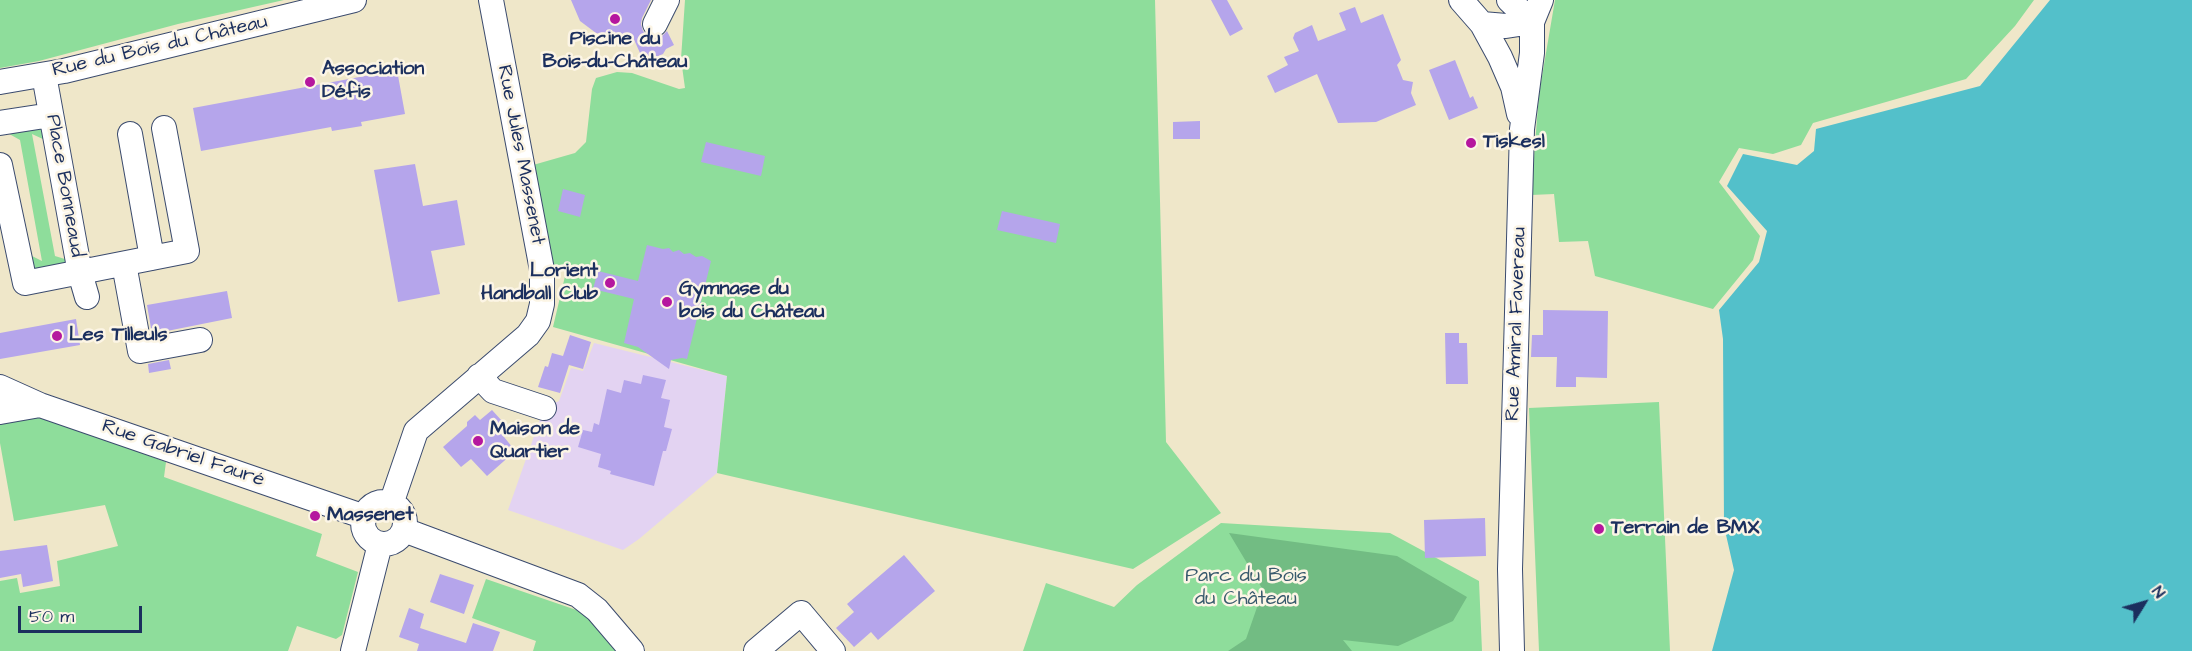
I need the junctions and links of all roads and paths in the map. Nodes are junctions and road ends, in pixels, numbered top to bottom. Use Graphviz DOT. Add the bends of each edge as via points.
graph roads {
  1 [pos="354,0"];
  2 [pos="491,0"];
  3 [pos="667,0"];
  4 [pos="1461,0"];
  5 [pos="1509,0"];
  6 [pos="1541,0"];
  7 [pos="1532,22"];
  8 [pos="655,24"];
  9 [pos="1482,24"];
  10 [pos="44,75"];
  11 [pos="0,82"];
  12 [pos="51,115"];
  13 [pos="0,123"];
  14 [pos="1522,129"];
  15 [pos="0,165"];
  16 [pos="152,258"];
  17 [pos="124,264"];
  18 [pos="80,273"];
  19 [pos="87,297"];
  20 [pos="200,340"];
  21 [pos="479,376"];
  22 [pos="0,387"];
  23 [pos="40,405"];
  24 [pos="544,408"];
  25 [pos="0,412"];
  26 [pos="391,504"];
  27 [pos="364,517"];
  28 [pos="404,530"];
  29 [pos="380,544"];
  30 [pos="353,651"];
  31 [pos="632,651"];
  32 [pos="756,651"];
  33 [pos="833,651"];
  34 [pos="1512,651"];
  1 -- 10 [label="street, Rue du Bois du Château"];
  2 -- 21 [label="street, Rue Jules Massenet" via="542,270 543,295 538,321 528,335"];
  3 -- 8 [label="street"];
  4 -- 9 [label="street"];
  5 -- 7 [label="street"];
  6 -- 7 [label="street, Rue Amiral Favereau"];
  7 -- 9 [label="street"];
  7 -- 14 [label="street, Rue Amiral Favereau" via="1533,53"];
  9 -- 14 [label="street" via="1513,87"];
  10 -- 11 [label="street, Rue du Bois du Château"];
  10 -- 12 [label="street, Place Bonneaud"];
  12 -- 13 [label="street"];
  12 -- 18 [label="street, Place Bonneaud"];
  14 -- 34 [label="street, Rue Amiral Favereau" via="1510,569"];
  15 -- 18 [label="street" via="24,283"];
  16 -- 16 [label="street" via="187,251 172,127 122,135"];
  16 -- 17 [label="street"];
  17 -- 18 [label="street"];
  17 -- 20 [label="street" via="140,351"];
  18 -- 19 [label="street, Place Bonneaud"];
  21 -- 24 [label="street" via="493,391"];
  21 -- 26 [label="street, Rue Jules Massenet" via="416,431"];
  22 -- 23 [label="street"];
  23 -- 25 [label="street, Rue Gabriel Fauré"];
  23 -- 27 [label="street, Rue Gabriel Fauré"];
  26 -- 27 [label="street" via="375,505"];
  26 -- 28 [label="street" via="403,514"];
  27 -- 29 [label="street" via="366,534"];
  28 -- 29 [label="street" via="395,542"];
  28 -- 31 [label="street" via="578,596 597,610"];
  29 -- 30 [label="street"];
  32 -- 33 [label="street" via="796,608"];
}
